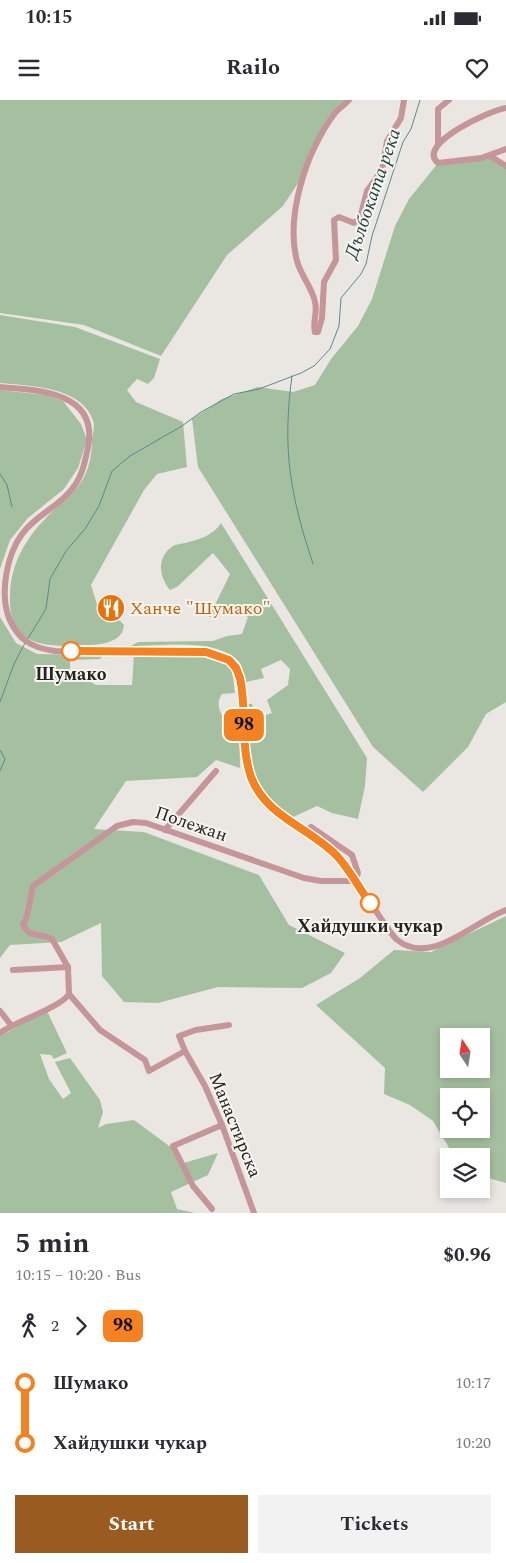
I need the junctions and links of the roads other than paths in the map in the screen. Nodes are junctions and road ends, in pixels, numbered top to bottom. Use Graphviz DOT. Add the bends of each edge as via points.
graph roads {
  1 [pos="349,100"];
  2 [pos="404,100"];
  3 [pos="449,100"];
  4 [pos="506,108"];
  5 [pos="438,143"];
  6 [pos="506,149"];
  7 [pos="490,156"];
  8 [pos="506,166"];
  9 [pos="0,387"];
  10 [pos="216,771"];
  11 [pos="310,827"];
  12 [pos="166,830"];
  13 [pos="355,881"];
  14 [pos="506,910"];
  15 [pos="68,968"];
  16 [pos="13,970"];
  17 [pos="69,994"];
  18 [pos="0,1011"];
  19 [pos="11,1024"];
  20 [pos="229,1025"];
  21 [pos="0,1032"];
  22 [pos="185,1051"];
  23 [pos="222,1125"];
  24 [pos="212,1209"];
  25 [pos="254,1213"];
  1 -- 2 [label="street" via="336,112 322,134 304,174 296,205 294,246 300,272 315,302 315,332 318,332 322,318 324,282 336,260 334,220 339,217 354,223 360,218 367,191 382,170 389,134 401,118"];
  3 -- 5 [label="street" via="438,109"];
  4 -- 5 [label="street" via="480,116"];
  5 -- 7 [label="street" via="434,152 438,163"];
  6 -- 7 [label="street"];
  7 -- 8 [label="street"];
  9 -- 13 [label="street" via="66,398 80,409 89,426 89,442 79,478 71,491 22,534 10,560 5,594 8,613 21,638 38,649 55,651 206,652 229,660 240,678 245,747 252,778 262,798 283,818 328,848"];
  10 -- 12 [label="street"];
  11 -- 13 [label="street" via="352,855 358,872"];
  12 -- 13 [label="street, Полежан" via="304,878"];
  12 -- 15 [label="street, Полежан" via="146,823 117,826 33,886 23,925 32,935 52,938"];
  13 -- 14 [label="street" via="394,935 402,943 416,948 436,947 483,919"];
  15 -- 16 [label="street"];
  15 -- 17 [label="street"];
  17 -- 19 [label="street" via="63,1002"];
  17 -- 22 [label="street" via="100,1030 145,1060 149,1071"];
  18 -- 19 [label="street"];
  19 -- 21 [label="street"];
  20 -- 22 [label="street" via="181,1033 179,1036"];
  22 -- 23 [label="street, Манастирска" via="204,1083"];
  23 -- 24 [label="street" via="173,1146 193,1186"];
  23 -- 25 [label="street, Манастирска"];
}
